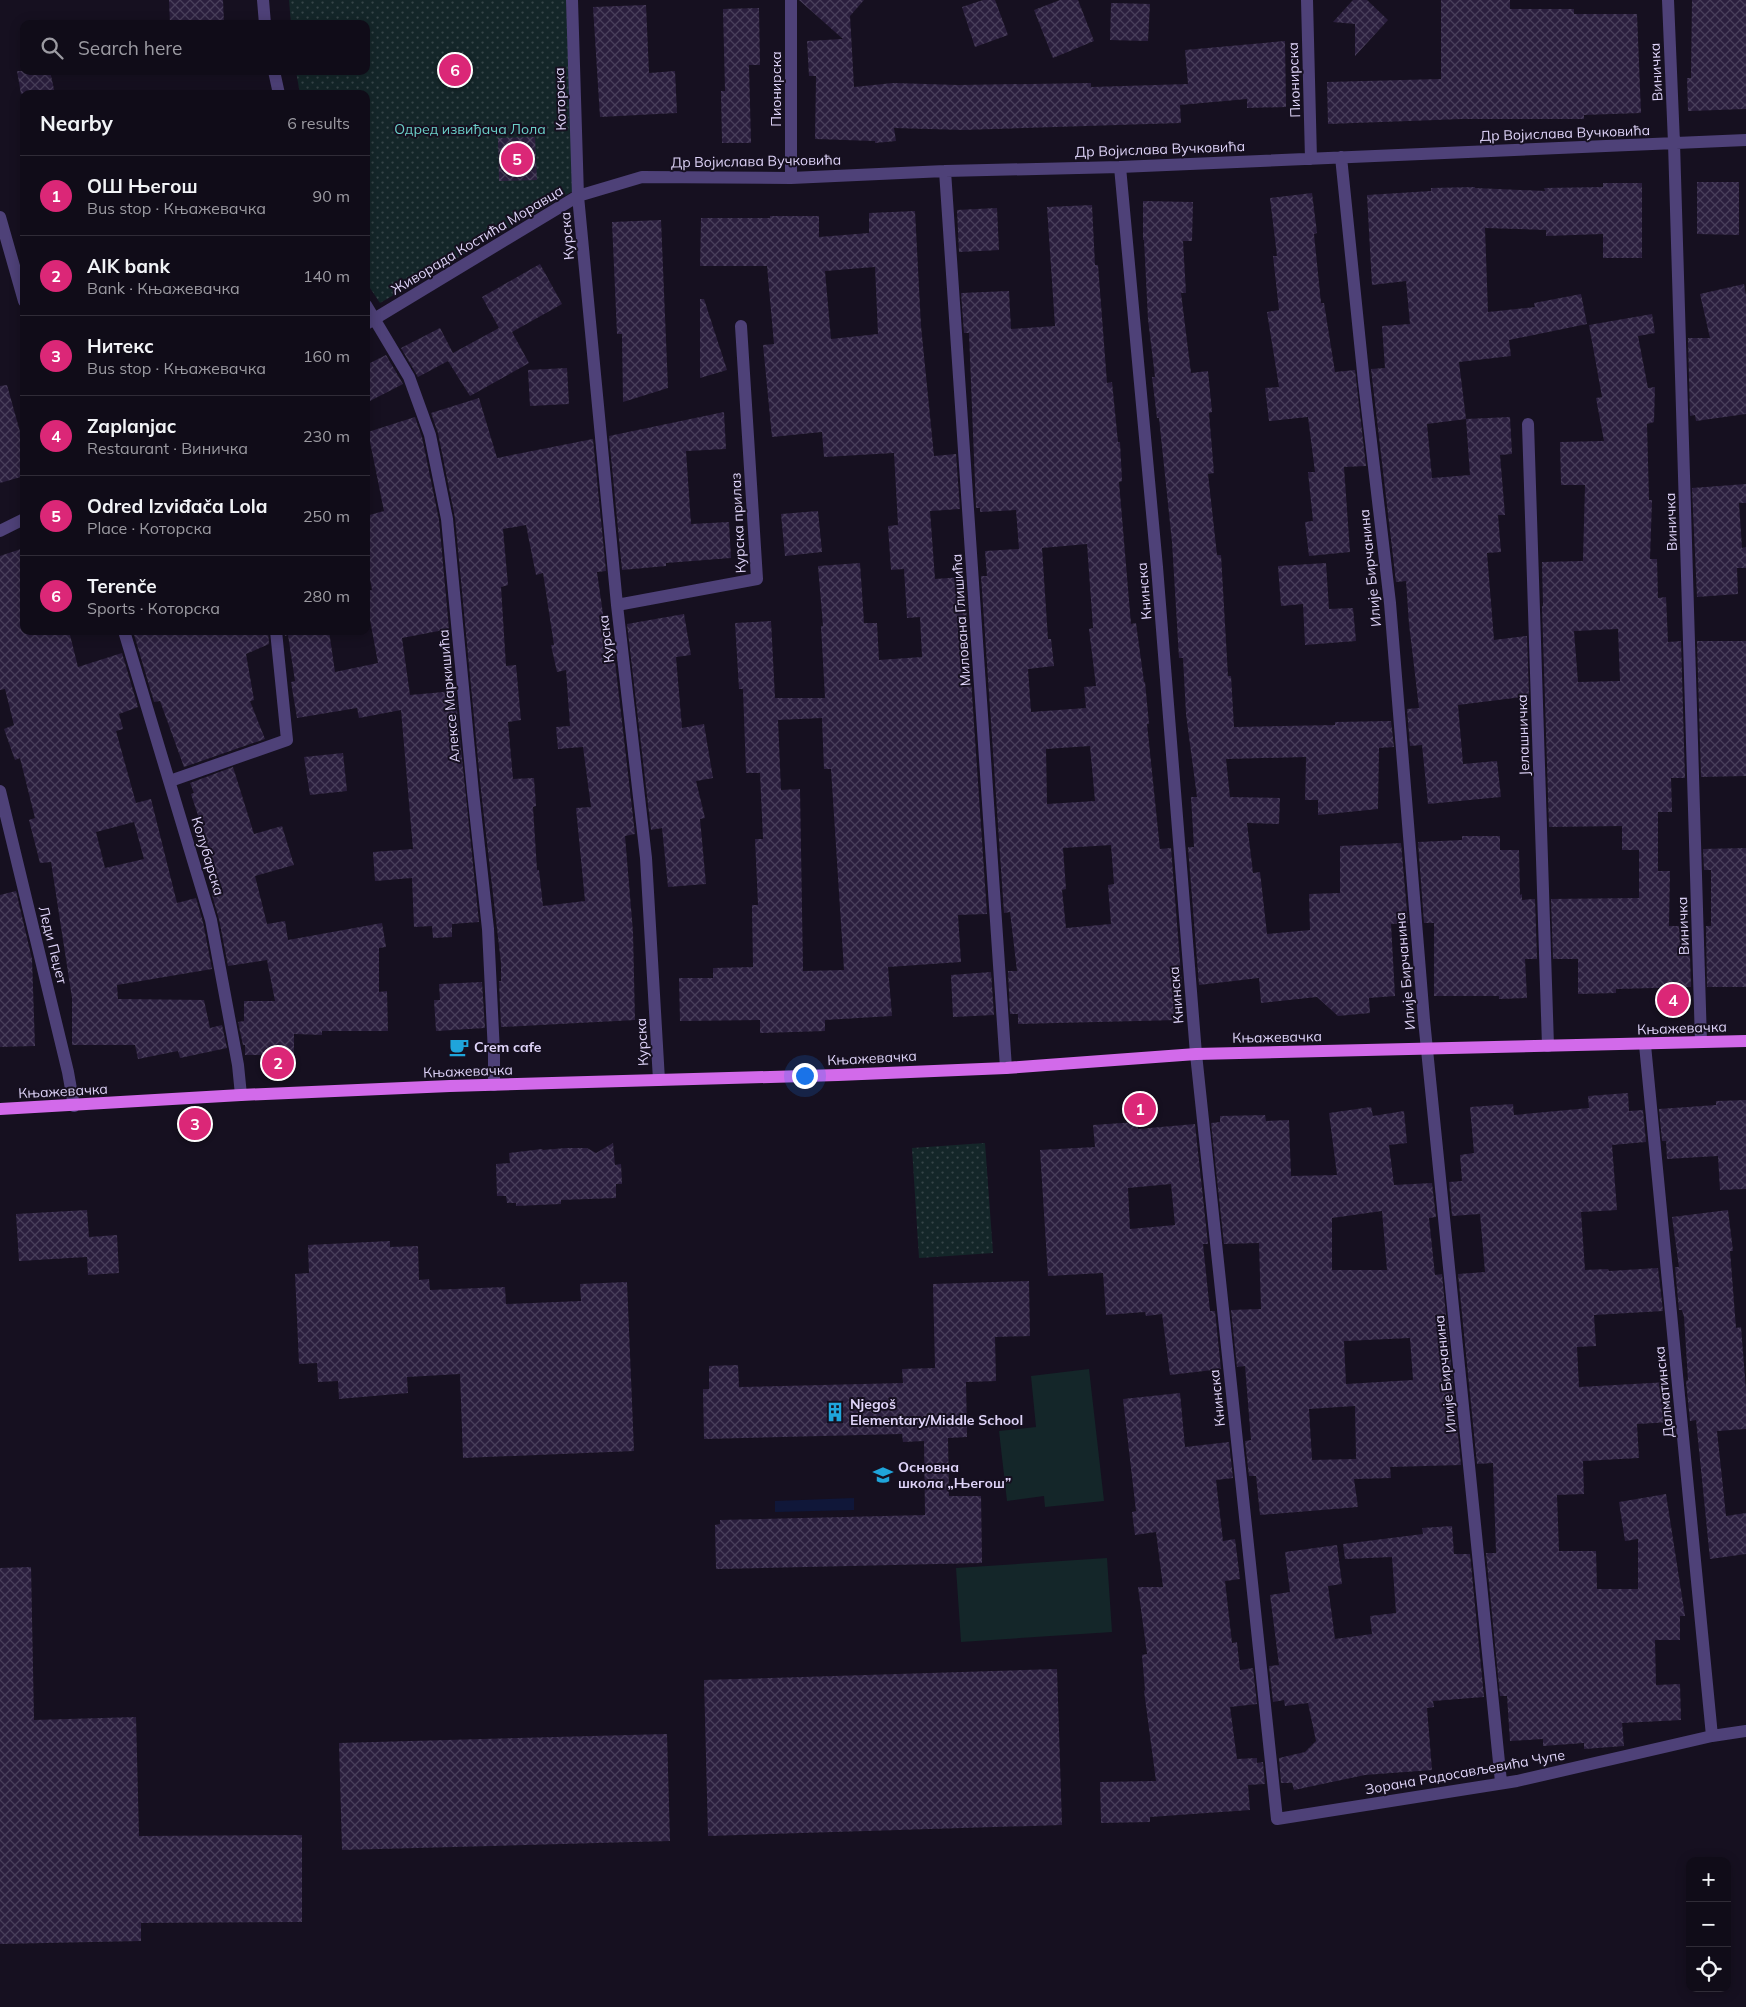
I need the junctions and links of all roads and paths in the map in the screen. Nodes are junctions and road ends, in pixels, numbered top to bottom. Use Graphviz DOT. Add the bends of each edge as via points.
graph roads {
  1 [pos="263,0"];
  2 [pos="572,0"];
  3 [pos="791,0"];
  4 [pos="1307,0"];
  5 [pos="1668,0"];
  6 [pos="265,20"];
  7 [pos="275,75"];
  8 [pos="278,90"];
  9 [pos="1746,140"];
  10 [pos="1674,144"];
  11 [pos="1341,156"];
  12 [pos="1311,159"];
  13 [pos="1120,167"];
  14 [pos="946,171"];
  15 [pos="791,178"];
  16 [pos="578,196"];
  17 [pos="0,217"];
  18 [pos="20,287"];
  19 [pos="371,322"];
  20 [pos="742,326"];
  21 [pos="1528,424"];
  22 [pos="20,521"];
  23 [pos="0,532"];
  24 [pos="617,604"];
  25 [pos="125,635"];
  26 [pos="276,635"];
  27 [pos="170,781"];
  28 [pos="0,791"];
  29 [pos="1746,1041"];
  30 [pos="1701,1042"];
  31 [pos="1645,1044"];
  32 [pos="1548,1046"];
  33 [pos="1427,1048"];
  34 [pos="1196,1054"];
  35 [pos="1006,1068"];
  36 [pos="659,1080"];
  37 [pos="494,1085"];
  38 [pos="241,1095"];
  39 [pos="74,1106"];
  40 [pos="0,1109"];
  41 [pos="1746,1731"];
  42 [pos="1712,1736"];
  43 [pos="1501,1782"];
  44 [pos="1277,1819"];
  1 -- 6 [label="street"];
  2 -- 16 [label="street, Которска"];
  3 -- 15 [label="street, Пионирска"];
  4 -- 12 [label="street, Пионирска"];
  5 -- 10 [label="street, Виничка"];
  7 -- 8 [label="street"];
  9 -- 10 [label="street, Др Војислава Вучковића"];
  10 -- 11 [label="street, Др Војислава Вучковића"];
  10 -- 30 [label="street, Виничка"];
  11 -- 12 [label="street, Др Војислава Вучковића"];
  11 -- 33 [label="street, Илије Бирчанина" via="1390,603"];
  12 -- 13 [label="street, Др Војислава Вучковића"];
  13 -- 14 [label="street, Др Војислава Вучковића"];
  13 -- 34 [label="street, Книнска" via="1157,567"];
  14 -- 15 [label="street, Др Војислава Вучковића"];
  14 -- 35 [label="street, Милована Глишића"];
  15 -- 16 [label="street, Др Војислава Вучковића" via="642,177"];
  16 -- 19 [label="street, Живорада Костића Моравца"];
  16 -- 24 [label="street, Курска"];
  17 -- 18 [label="street"];
  19 -- 37 [label="street, Алексе Маркишића" via="409,377 430,435 447,519 488,929"];
  20 -- 24 [label="street, Курска прилаз" via="757,579"];
  21 -- 32 [label="street, Јелашничка"];
  22 -- 23 [label="street"];
  24 -- 36 [label="street, Курска" via="646,858"];
  25 -- 27 [label="street, Колубарска"];
  26 -- 27 [label="street" via="287,740"];
  27 -- 38 [label="street, Колубарска" via="211,920"];
  28 -- 39 [label="street, Леди Пеџет"];
  29 -- 30 [label="main road, Књажевачка"];
  30 -- 31 [label="main road, Књажевачка"];
  31 -- 32 [label="main road, Књажевачка"];
  31 -- 42 [label="street, Далматинска"];
  32 -- 33 [label="main road, Књажевачка"];
  33 -- 34 [label="main road, Књажевачка"];
  33 -- 43 [label="street, Илије Бирчанина"];
  34 -- 35 [label="main road, Књажевачка"];
  34 -- 44 [label="street, Книнска"];
  35 -- 36 [label="main road, Књажевачка"];
  36 -- 37 [label="main road, Књажевачка"];
  37 -- 38 [label="main road, Књажевачка"];
  38 -- 39 [label="main road, Књажевачка"];
  39 -- 40 [label="main road, Књажевачка"];
  41 -- 42 [label="street, Зорана Радосављевића Чупе"];
  42 -- 43 [label="street, Зорана Радосављевића Чупе"];
  43 -- 44 [label="street, Зорана Радосављевића Чупе"];
}
